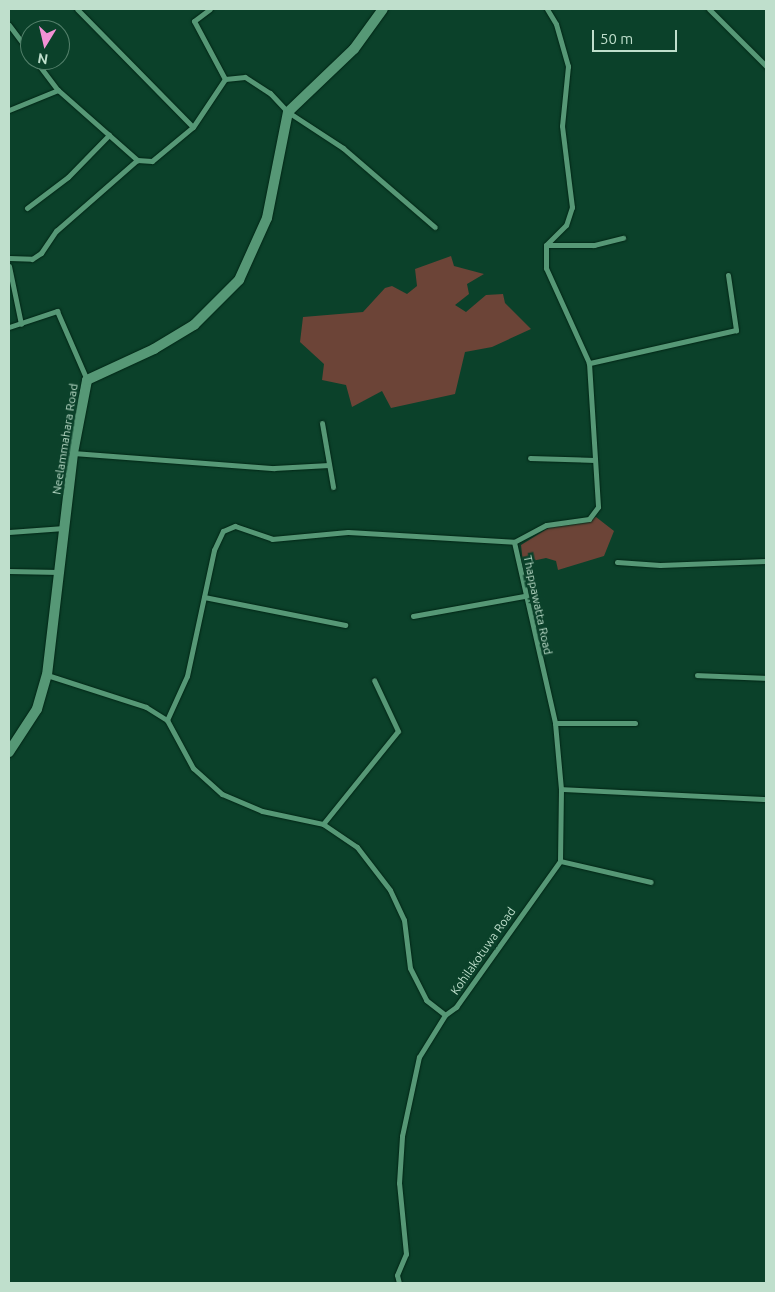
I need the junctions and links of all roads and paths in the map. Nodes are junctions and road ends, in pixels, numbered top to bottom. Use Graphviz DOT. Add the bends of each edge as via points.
graph roads {
  1 [pos="77,9"];
  2 [pos="210,9"];
  3 [pos="383,9"];
  4 [pos="547,9"];
  5 [pos="709,9"];
  6 [pos="9,25"];
  7 [pos="20,40"];
  8 [pos="766,66"];
  9 [pos="43,70"];
  10 [pos="225,79"];
  11 [pos="58,90"];
  12 [pos="9,110"];
  13 [pos="288,112"];
  14 [pos="193,127"];
  15 [pos="109,135"];
  16 [pos="137,160"];
  17 [pos="27,208"];
  18 [pos="435,227"];
  19 [pos="623,238"];
  20 [pos="546,245"];
  21 [pos="9,258"];
  22 [pos="9,266"];
  23 [pos="728,275"];
  24 [pos="21,324"];
  25 [pos="9,328"];
  26 [pos="589,363"];
  27 [pos="88,380"];
  28 [pos="322,423"];
  29 [pos="73,453"];
  30 [pos="530,458"];
  31 [pos="595,460"];
  32 [pos="329,465"];
  33 [pos="333,487"];
  34 [pos="65,528"];
  35 [pos="9,532"];
  36 [pos="514,542"];
  37 [pos="617,562"];
  38 [pos="766,562"];
  39 [pos="9,571"];
  40 [pos="59,572"];
  41 [pos="524,596"];
  42 [pos="204,597"];
  43 [pos="413,616"];
  44 [pos="345,625"];
  45 [pos="47,675"];
  46 [pos="697,676"];
  47 [pos="766,678"];
  48 [pos="374,680"];
  49 [pos="167,720"];
  50 [pos="555,723"];
  51 [pos="635,723"];
  52 [pos="9,752"];
  53 [pos="561,789"];
  54 [pos="766,799"];
  55 [pos="323,824"];
  56 [pos="560,861"];
  57 [pos="651,882"];
  58 [pos="445,1015"];
  59 [pos="399,1283"];
  1 -- 14 [label="street"];
  2 -- 10 [label="street" via="194,21"];
  3 -- 13 [label="street" via="354,49"];
  4 -- 20 [label="street" via="556,24 568,66 562,126 572,207 566,225"];
  5 -- 8 [label="street"];
  6 -- 7 [label="street"];
  9 -- 11 [label="street"];
  10 -- 13 [label="street" via="245,77 270,92"];
  10 -- 14 [label="street"];
  11 -- 12 [label="street"];
  11 -- 15 [label="street"];
  13 -- 18 [label="street" via="344,148"];
  13 -- 27 [label="street, Neelammahara Road" via="267,218 239,280 194,325 154,349"];
  14 -- 16 [label="street" via="161,158"];
  15 -- 16 [label="street"];
  15 -- 17 [label="street" via="68,177"];
  16 -- 21 [label="street" via="56,231 41,253 32,259"];
  19 -- 20 [label="street" via="594,245"];
  20 -- 26 [label="street" via="546,268"];
  22 -- 24 [label="street"];
  23 -- 26 [label="street" via="736,330"];
  24 -- 25 [label="street"];
  24 -- 27 [label="street" via="57,311"];
  26 -- 31 [label="street, Thappawatta Road"];
  27 -- 29 [label="street, Neelammahara Road"];
  28 -- 32 [label="street"];
  29 -- 32 [label="street" via="274,468"];
  29 -- 34 [label="street, Neelammahara Road"];
  30 -- 31 [label="street"];
  31 -- 36 [label="street, Thappawatta Road" via="598,507 589,519 546,525"];
  32 -- 33 [label="street"];
  34 -- 35 [label="street"];
  34 -- 40 [label="street, Neelammahara Road"];
  36 -- 41 [label="street, Thappawatta Road"];
  36 -- 42 [label="street" via="348,532 272,539 235,526 223,531 214,550"];
  37 -- 38 [label="street" via="660,565"];
  39 -- 40 [label="street"];
  40 -- 45 [label="street, Neelammahara Road"];
  41 -- 43 [label="street"];
  41 -- 50 [label="street, Thappawatta Road"];
  42 -- 44 [label="street"];
  42 -- 49 [label="street" via="186,676"];
  45 -- 49 [label="street" via="146,707"];
  45 -- 52 [label="street, Neelammahara Road" via="37,709"];
  46 -- 47 [label="street"];
  48 -- 55 [label="street" via="398,731"];
  49 -- 55 [label="street" via="193,768 222,794 262,811"];
  50 -- 51 [label="street"];
  50 -- 53 [label="street, Thappawatta Road"];
  53 -- 54 [label="street"];
  53 -- 56 [label="street"];
  55 -- 58 [label="street" via="357,847 390,890 404,920 410,968 426,1000"];
  56 -- 57 [label="street"];
  56 -- 58 [label="street, Kohilakotuwa Road" via="456,1007"];
  58 -- 59 [label="street, Kohilakotuwa Road" via="419,1057 402,1136 399,1183 406,1254 397,1275"];
}
